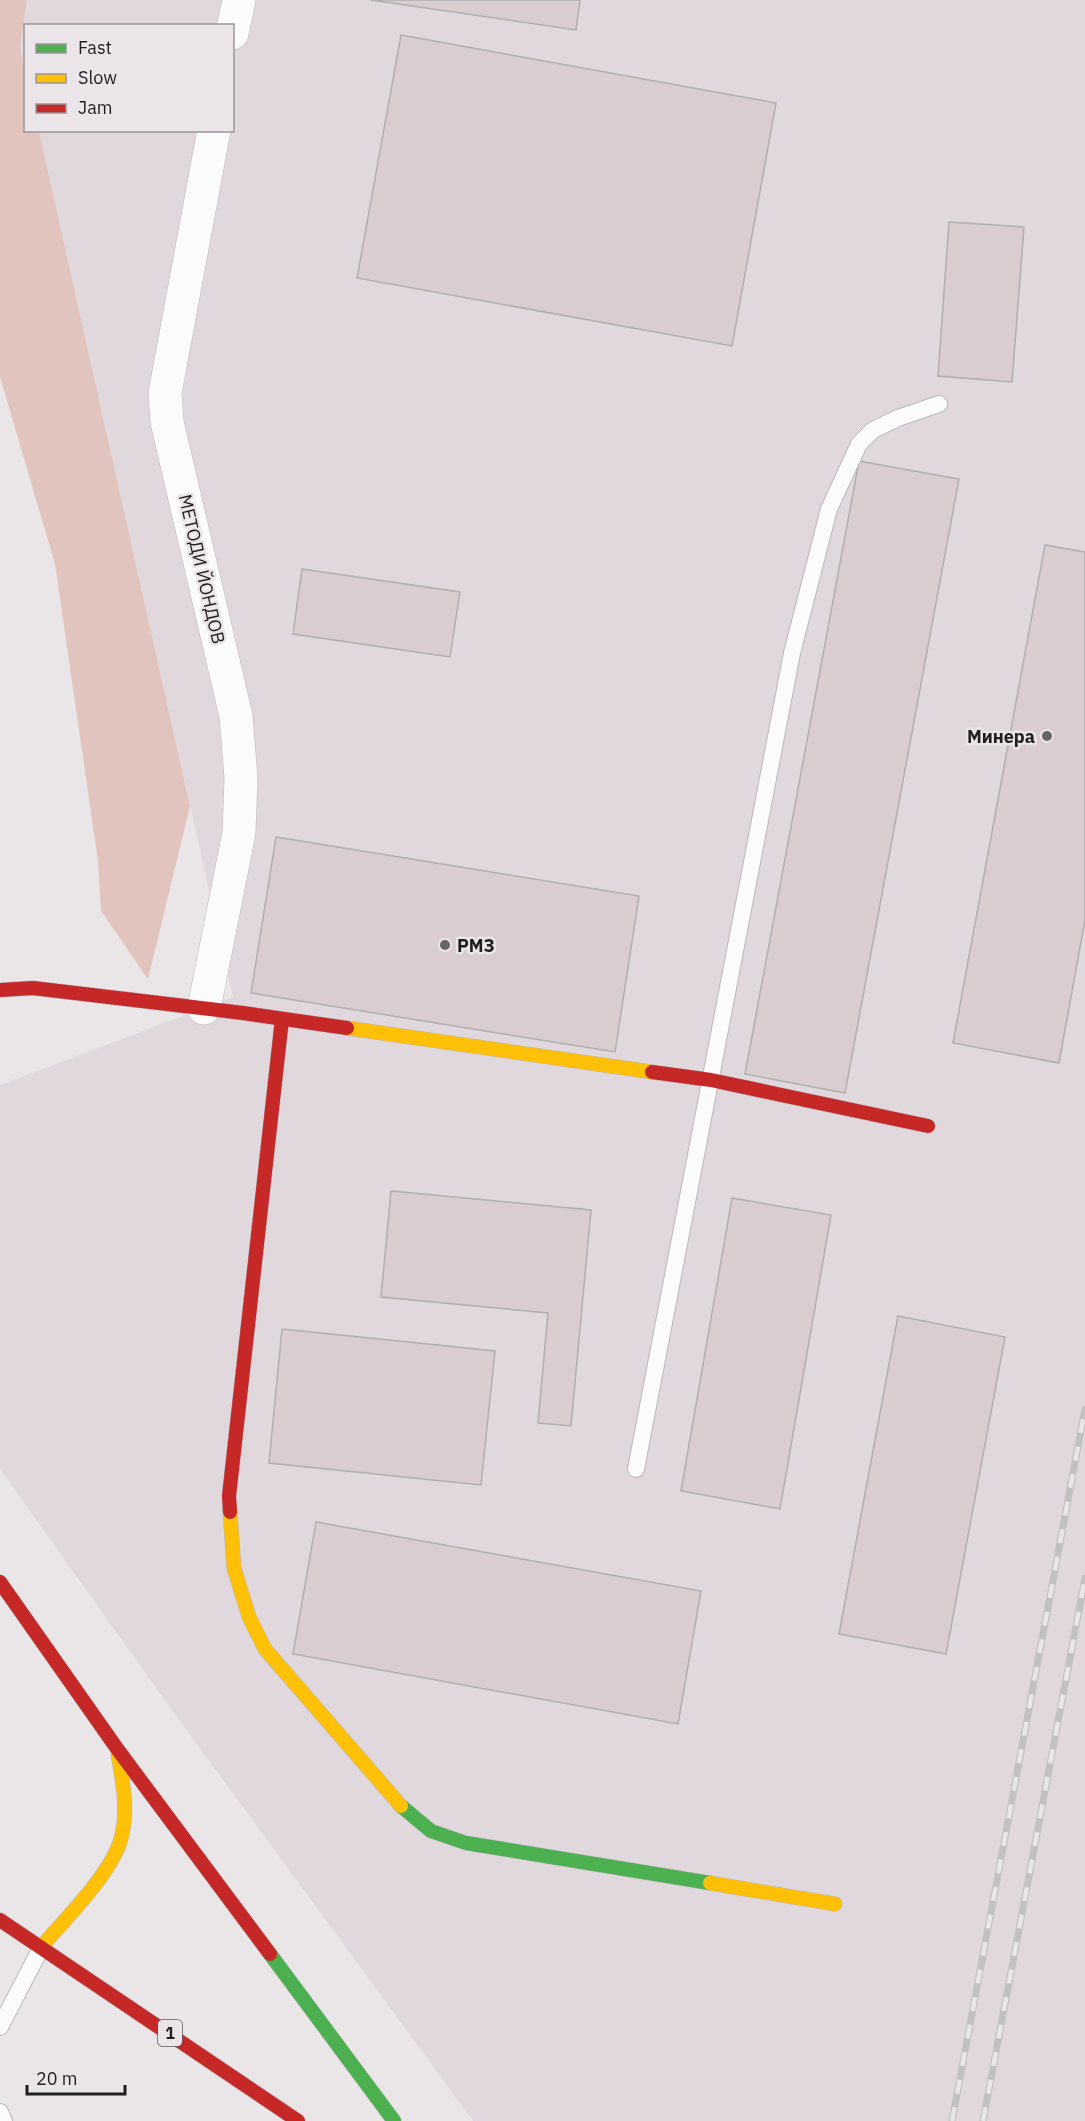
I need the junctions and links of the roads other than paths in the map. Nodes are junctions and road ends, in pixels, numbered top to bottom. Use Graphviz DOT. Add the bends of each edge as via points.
graph roads {
  1 [pos="239,0"];
  2 [pos="234,24"];
  3 [pos="214,132"];
  4 [pos="939,404"];
  5 [pos="0,990"];
  6 [pos="204,1008"];
  7 [pos="282,1019"];
  8 [pos="711,1080"];
  9 [pos="928,1126"];
  10 [pos="636,1469"];
  11 [pos="0,1582"];
  12 [pos="118,1750"];
  13 [pos="836,1904"];
  14 [pos="0,1920"];
  15 [pos="42,1946"];
  16 [pos="0,2027"];
  17 [pos="0,2112"];
  18 [pos="4,2121"];
  19 [pos="298,2121"];
  20 [pos="394,2121"];
  1 -- 2 [label="street"];
  3 -- 6 [label="street, МЕТОДИ ЙОНДОВ" via="165,393 167,422 236,716 241,778 239,833"];
  4 -- 8 [label="lane" via="873,430 859,444 828,509 792,653"];
  5 -- 6 [label="main road" via="33,988"];
  6 -- 7 [label="main road"];
  7 -- 8 [label="main road"];
  7 -- 13 [label="main road" via="229,1496 234,1568 249,1617 265,1649 403,1809 431,1831 466,1843"];
  8 -- 9 [label="main road"];
  8 -- 10 [label="lane"];
  11 -- 12 [label="main road"];
  12 -- 15 [label="main road" via="124,1783 120,1843 105,1869"];
  12 -- 20 [label="main road"];
  14 -- 15 [label="main road, 1"];
  15 -- 16 [label="lane"];
  15 -- 19 [label="main road, 1"];
  17 -- 18 [label="lane"];
}
